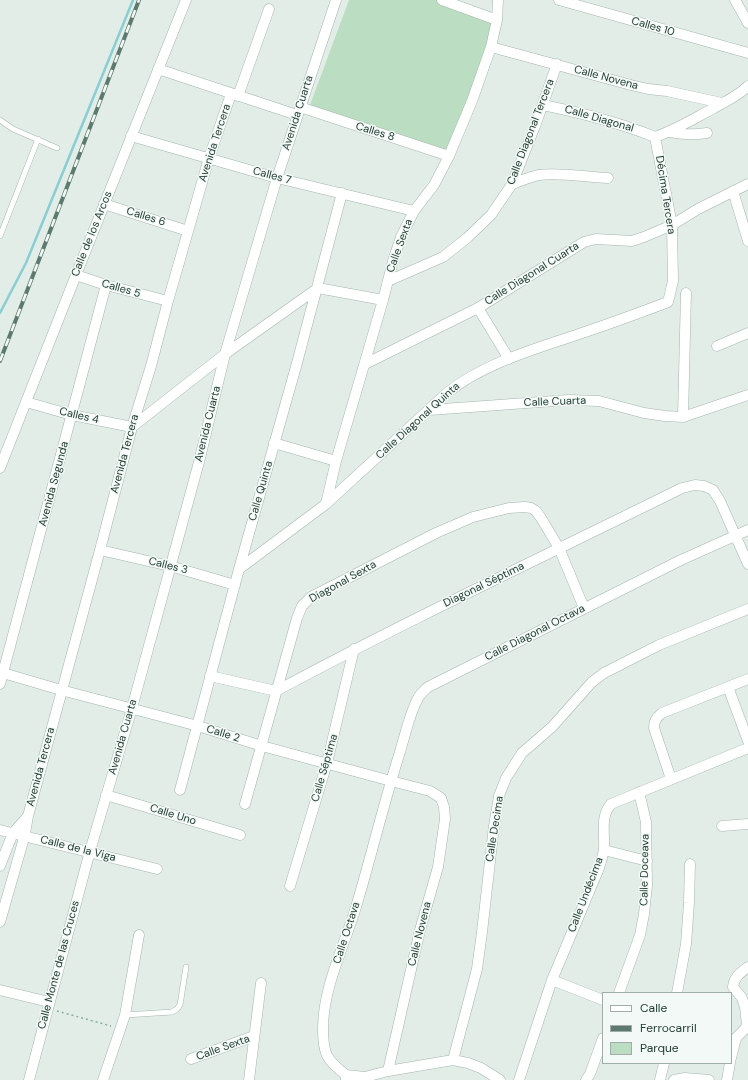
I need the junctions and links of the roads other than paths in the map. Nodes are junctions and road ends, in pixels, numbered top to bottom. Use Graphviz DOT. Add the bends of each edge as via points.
graph roads {
  1 [pos="186,0"];
  2 [pos="336,0"];
  3 [pos="442,0"];
  4 [pos="498,0"];
  5 [pos="559,0"];
  6 [pos="735,0"];
  7 [pos="269,9"];
  8 [pos="497,20"];
  9 [pos="748,23"];
  10 [pos="491,47"];
  11 [pos="748,53"];
  12 [pos="557,64"];
  13 [pos="158,69"];
  14 [pos="748,86"];
  15 [pos="234,95"];
  16 [pos="722,103"];
  17 [pos="543,105"];
  18 [pos="299,111"];
  19 [pos="0,120"];
  20 [pos="669,132"];
  21 [pos="707,133"];
  22 [pos="132,136"];
  23 [pos="655,137"];
  24 [pos="38,139"];
  25 [pos="57,148"];
  26 [pos="449,156"];
  27 [pos="209,158"];
  28 [pos="277,178"];
  29 [pos="608,178"];
  30 [pos="512,184"];
  31 [pos="748,184"];
  32 [pos="733,191"];
  33 [pos="342,193"];
  34 [pos="104,204"];
  35 [pos="414,211"];
  36 [pos="672,225"];
  37 [pos="188,231"];
  38 [pos="0,236"];
  39 [pos="748,241"];
  40 [pos="76,275"];
  41 [pos="388,281"];
  42 [pos="106,285"];
  43 [pos="318,288"];
  44 [pos="686,293"];
  45 [pos="383,300"];
  46 [pos="168,301"];
  47 [pos="668,302"];
  48 [pos="478,308"];
  49 [pos="748,333"];
  50 [pos="717,346"];
  51 [pos="225,354"];
  52 [pos="509,359"];
  53 [pos="365,364"];
  54 [pos="748,396"];
  55 [pos="26,402"];
  56 [pos="429,410"];
  57 [pos="72,415"];
  58 [pos="683,416"];
  59 [pos="132,427"];
  60 [pos="274,443"];
  61 [pos="336,461"];
  62 [pos="0,468"];
  63 [pos="326,504"];
  64 [pos="748,530"];
  65 [pos="736,536"];
  66 [pos="559,548"];
  67 [pos="100,550"];
  68 [pos="748,564"];
  69 [pos="170,566"];
  70 [pos="239,569"];
  71 [pos="235,584"];
  72 [pos="584,608"];
  73 [pos="748,609"];
  74 [pos="354,649"];
  75 [pos="3,673"];
  76 [pos="210,676"];
  77 [pos="748,679"];
  78 [pos="0,684"];
  79 [pos="728,687"];
  80 [pos="61,690"];
  81 [pos="276,691"];
  82 [pos="132,708"];
  83 [pos="198,726"];
  84 [pos="748,741"];
  85 [pos="262,746"];
  86 [pos="748,748"];
  87 [pos="327,763"];
  88 [pos="671,779"];
  89 [pos="391,781"];
  90 [pos="180,790"];
  91 [pos="639,792"];
  92 [pos="106,795"];
  93 [pos="440,798"];
  94 [pos="245,804"];
  95 [pos="28,816"];
  96 [pos="748,824"];
  97 [pos="722,826"];
  98 [pos="0,830"];
  99 [pos="13,833"];
  100 [pos="24,835"];
  101 [pos="240,835"];
  102 [pos="604,850"];
  103 [pos="90,851"];
  104 [pos="647,861"];
  105 [pos="690,864"];
  106 [pos="0,866"];
  107 [pos="157,869"];
  108 [pos="290,886"];
  109 [pos="2,909"];
  110 [pos="0,922"];
  111 [pos="139,934"];
  112 [pos="186,967"];
  113 [pos="748,967"];
  114 [pos="552,980"];
  115 [pos="260,983"];
  116 [pos="0,990"];
  117 [pos="619,992"];
  118 [pos="677,992"];
  119 [pos="602,1000"];
  120 [pos="48,1005"];
  121 [pos="124,1015"];
  122 [pos="254,1036"];
  123 [pos="602,1041"];
  124 [pos="732,1054"];
  125 [pos="190,1059"];
  126 [pos="453,1060"];
  127 [pos="664,1064"];
  128 [pos="730,1064"];
  129 [pos="388,1071"];
  130 [pos="346,1077"];
  131 [pos="29,1080"];
  132 [pos="103,1080"];
  133 [pos="249,1080"];
  134 [pos="500,1080"];
  135 [pos="519,1080"];
  136 [pos="586,1080"];
  137 [pos="660,1080"];
  138 [pos="674,1080"];
  139 [pos="704,1080"];
  140 [pos="726,1080"];
  1 -- 13 [label="street, Calle de los Arcos"];
  2 -- 18 [label="street, Avenida Cuarta"];
  3 -- 8 [label="street"];
  4 -- 8 [label="street, Calle Sexta"];
  5 -- 11 [label="street, Calles 10"];
  6 -- 9 [label="street"];
  7 -- 15 [label="street, Avenida Tercera"];
  8 -- 10 [label="street, Calle Sexta"];
  10 -- 12 [label="street, Calle Novena"];
  10 -- 26 [label="street, Calle Sexta"];
  12 -- 16 [label="street, Calle Novena" via="631,85"];
  12 -- 17 [label="street, Calle Diagonal Tercera"];
  13 -- 15 [label="street, Calles 8"];
  13 -- 22 [label="street, Calle de los Arcos"];
  14 -- 16 [label="street" via="741,94"];
  15 -- 18 [label="street, Calles 8"];
  15 -- 27 [label="street, Avenida Tercera"];
  16 -- 20 [label="street"];
  17 -- 23 [label="street, Calle Diagonal" via="610,120"];
  17 -- 30 [label="street, Calle Diagonal Tercera"];
  18 -- 26 [label="street, Calles 8"];
  18 -- 28 [label="street, Avenida Cuarta"];
  19 -- 24 [label="lane" via="13,129"];
  20 -- 21 [label="street" via="680,135"];
  20 -- 23 [label="street"];
  22 -- 27 [label="street, Calles 7"];
  22 -- 34 [label="street, Calle de los Arcos"];
  23 -- 36 [label="street, Décima Tercera"];
  24 -- 25 [label="lane"];
  24 -- 38 [label="lane"];
  26 -- 35 [label="street, Calle Sexta" via="434,186"];
  27 -- 28 [label="street, Calles 7"];
  27 -- 37 [label="street, Avenida Tercera"];
  28 -- 33 [label="street, Calles 7"];
  28 -- 51 [label="street, Avenida Cuarta"];
  29 -- 30 [label="street" via="555,174 527,178"];
  30 -- 41 [label="street, Calle Diagonal Tercera" via="491,215 443,257"];
  31 -- 32 [label="street, Calle Diagonal Cuarta"];
  32 -- 36 [label="street, Calle Diagonal Cuarta" via="698,208"];
  32 -- 39 [label="street"];
  33 -- 35 [label="street, Calles 7"];
  33 -- 43 [label="street, Calle Quinta"];
  34 -- 37 [label="street, Calles 6"];
  34 -- 40 [label="street, Calle de los Arcos"];
  35 -- 41 [label="street, Calle Sexta" via="401,237"];
  36 -- 47 [label="street, Décima Tercera" via="673,281"];
  36 -- 48 [label="street, Calle Diagonal Cuarta" via="632,241 584,242"];
  37 -- 46 [label="street, Avenida Tercera"];
  40 -- 42 [label="street, Calles 5"];
  40 -- 55 [label="street, Calle de los Arcos"];
  41 -- 45 [label="street, Calle Sexta"];
  42 -- 46 [label="street, Calles 5"];
  42 -- 57 [label="street, Avenida Segunda"];
  43 -- 45 [label="street"];
  43 -- 51 [label="street"];
  43 -- 60 [label="street, Calle Quinta"];
  44 -- 58 [label="street"];
  45 -- 53 [label="street, Calle Sexta"];
  46 -- 59 [label="street, Avenida Tercera"];
  47 -- 52 [label="street, Calle Diagonal Quinta"];
  48 -- 52 [label="street"];
  48 -- 53 [label="street, Calle Diagonal Cuarta"];
  49 -- 50 [label="street"];
  51 -- 59 [label="street"];
  51 -- 69 [label="street, Avenida Cuarta"];
  52 -- 56 [label="street, Calle Diagonal Quinta" via="462,381"];
  53 -- 61 [label="street, Calle Sexta"];
  54 -- 58 [label="street, Calle Cuarta"];
  55 -- 57 [label="street, Calles 4"];
  55 -- 62 [label="street, Calle de los Arcos"];
  56 -- 58 [label="street, Calle Cuarta" via="568,400 599,401 644,413"];
  56 -- 63 [label="street, Calle Diagonal Quinta"];
  57 -- 59 [label="street, Calles 4"];
  57 -- 75 [label="street, Avenida Segunda"];
  59 -- 67 [label="street, Avenida Tercera"];
  60 -- 61 [label="street"];
  60 -- 70 [label="street, Calle Quinta"];
  61 -- 63 [label="street, Calle Sexta"];
  63 -- 70 [label="street, Calle Diagonal Quinta"];
  64 -- 65 [label="street, Calle Diagonal Octava"];
  65 -- 66 [label="street, Diagonal Séptima" via="713,490 695,485 682,488"];
  65 -- 68 [label="street"];
  65 -- 72 [label="street, Calle Diagonal Octava"];
  66 -- 72 [label="street"];
  66 -- 74 [label="street, Diagonal Séptima"];
  66 -- 81 [label="street, Diagonal Sexta" via="536,511 525,507 509,508 473,517 436,533 311,597 302,606 297,618"];
  67 -- 69 [label="street, Calles 3"];
  67 -- 80 [label="street, Avenida Tercera"];
  69 -- 71 [label="street, Calles 3"];
  69 -- 82 [label="street, Avenida Cuarta"];
  70 -- 71 [label="street, Calle Quinta"];
  71 -- 76 [label="street, Calle Quinta"];
  72 -- 89 [label="street, Calle Diagonal Octava" via="428,687 418,696"];
  73 -- 126 [label="street, Calle Decima" via="658,645 604,673 592,682 552,727 522,753 506,778 499,796 476,969"];
  74 -- 81 [label="street, Diagonal Séptima"];
  74 -- 87 [label="street, Calle Séptima"];
  75 -- 78 [label="street, Avenida Segunda"];
  75 -- 80 [label="street, Calle 2"];
  76 -- 81 [label="street"];
  76 -- 83 [label="street, Calle Quinta"];
  77 -- 79 [label="street"];
  79 -- 84 [label="street"];
  79 -- 88 [label="street" via="657,717 654,728"];
  80 -- 82 [label="street, Calle 2"];
  80 -- 95 [label="street, Avenida Tercera"];
  81 -- 85 [label="street, Diagonal Sexta"];
  82 -- 83 [label="street, Calle 2"];
  82 -- 92 [label="street, Avenida Cuarta"];
  83 -- 85 [label="street, Calle 2"];
  83 -- 90 [label="street, Calle Quinta"];
  85 -- 87 [label="street, Calle 2"];
  85 -- 94 [label="street, Diagonal Sexta"];
  86 -- 88 [label="street, Calle Undécima"];
  87 -- 89 [label="street, Calle 2"];
  87 -- 108 [label="street, Calle Séptima"];
  88 -- 91 [label="street, Calle Undécima"];
  89 -- 93 [label="street, Calle 2" via="430,791"];
  89 -- 130 [label="street, Calle Octava" via="356,908 325,1005 324,1046 331,1063"];
  91 -- 102 [label="street, Calle Undécima" via="611,804 606,809"];
  91 -- 104 [label="street, Calle Doceava" via="646,822"];
  92 -- 101 [label="street, Calle Uno"];
  92 -- 103 [label="street, Avenida Cuarta"];
  93 -- 129 [label="street, Calle Novena" via="445,819 438,867 420,930"];
  95 -- 99 [label="street"];
  95 -- 100 [label="street, Avenida Tercera"];
  96 -- 97 [label="street"];
  98 -- 99 [label="street, Calle de la Viga"];
  99 -- 100 [label="street, Calle de la Viga"];
  99 -- 106 [label="street"];
  100 -- 103 [label="street, Calle de la Viga"];
  100 -- 109 [label="street, Avenida Tercera"];
  102 -- 104 [label="street"];
  102 -- 114 [label="street, Calle Undécima" via="599,868"];
  103 -- 107 [label="street, Calle de la Viga"];
  103 -- 120 [label="street, Calle Monte de las Cruces"];
  104 -- 117 [label="street, Calle Doceava" via="647,885 640,935"];
  105 -- 118 [label="street" via="686,944"];
  109 -- 110 [label="street, Avenida Tercera"];
  111 -- 121 [label="street"];
  112 -- 121 [label="lane" via="177,1010"];
  113 -- 124 [label="street" via="738,974 733,982 733,987 742,998 745,1007 747,1025 736,1038"];
  114 -- 119 [label="street"];
  114 -- 135 [label="street, Calle Undécima"];
  115 -- 122 [label="street"];
  116 -- 120 [label="street"];
  120 -- 131 [label="street, Calle Monte de las Cruces"];
  121 -- 132 [label="street"];
  122 -- 125 [label="street, Calle Sexta"];
  122 -- 133 [label="street"];
  123 -- 136 [label="street"];
  126 -- 129 [label="street"];
  126 -- 134 [label="street" via="481,1068"];
  127 -- 137 [label="street"];
  128 -- 140 [label="street"];
  129 -- 130 [label="street" via="365,1077"];
  138 -- 139 [label="street"];
}
